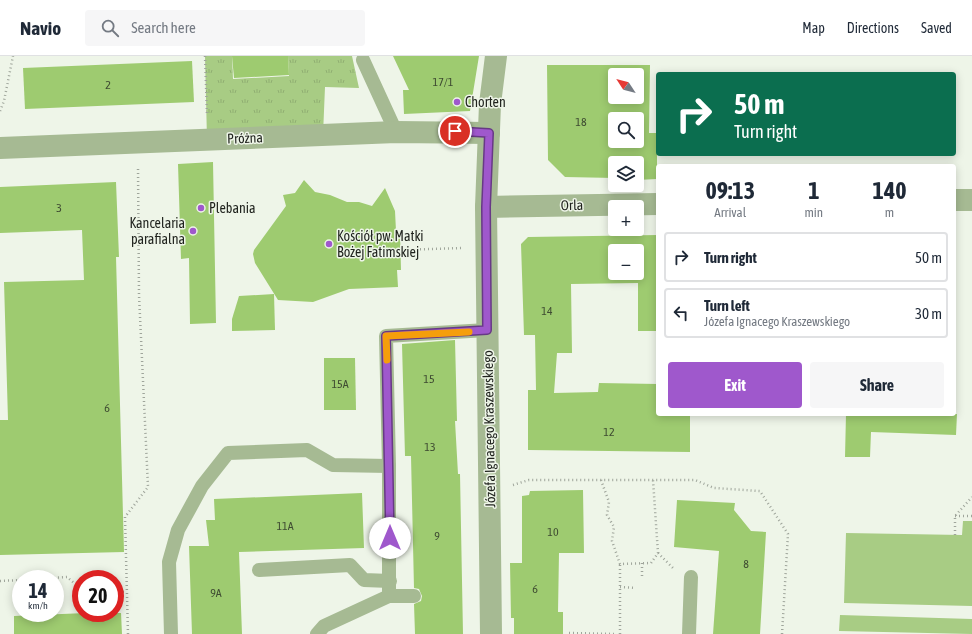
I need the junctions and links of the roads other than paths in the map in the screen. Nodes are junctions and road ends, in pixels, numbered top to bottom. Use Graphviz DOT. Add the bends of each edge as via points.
graph roads {
  1 [pos="496,56"];
  2 [pos="363,60"];
  3 [pos="396,132"];
  4 [pos="489,133"];
  5 [pos="0,148"];
  6 [pos="956,200"];
  7 [pos="972,200"];
  8 [pos="656,204"];
  9 [pos="486,207"];
  10 [pos="487,330"];
  11 [pos="389,466"];
  12 [pos="259,570"];
  13 [pos="691,577"];
  14 [pos="390,581"];
  15 [pos="389,596"];
  16 [pos="414,596"];
  17 [pos="171,634"];
  18 [pos="317,634"];
  19 [pos="491,634"];
  20 [pos="690,634"];
  1 -- 4 [label="street, Józefa Ignacego Kraszewskiego"];
  2 -- 3 [label="lane"];
  3 -- 4 [label="street, Próżna"];
  3 -- 5 [label="street, Próżna"];
  4 -- 9 [label="street, Józefa Ignacego Kraszewskiego"];
  6 -- 7 [label="street"];
  8 -- 9 [label="street, Orla"];
  9 -- 10 [label="street, Józefa Ignacego Kraszewskiego"];
  10 -- 11 [label="lane" via="386,336"];
  10 -- 19 [label="street, Józefa Ignacego Kraszewskiego"];
  11 -- 14 [label="lane"];
  11 -- 17 [label="lane" via="333,465 307,450 228,453 202,486 178,530 168,562"];
  12 -- 14 [label="lane" via="350,565 364,580"];
  13 -- 20 [label="lane"];
  14 -- 15 [label="lane"];
  15 -- 16 [label="lane"];
  15 -- 18 [label="lane" via="324,626"];
}
